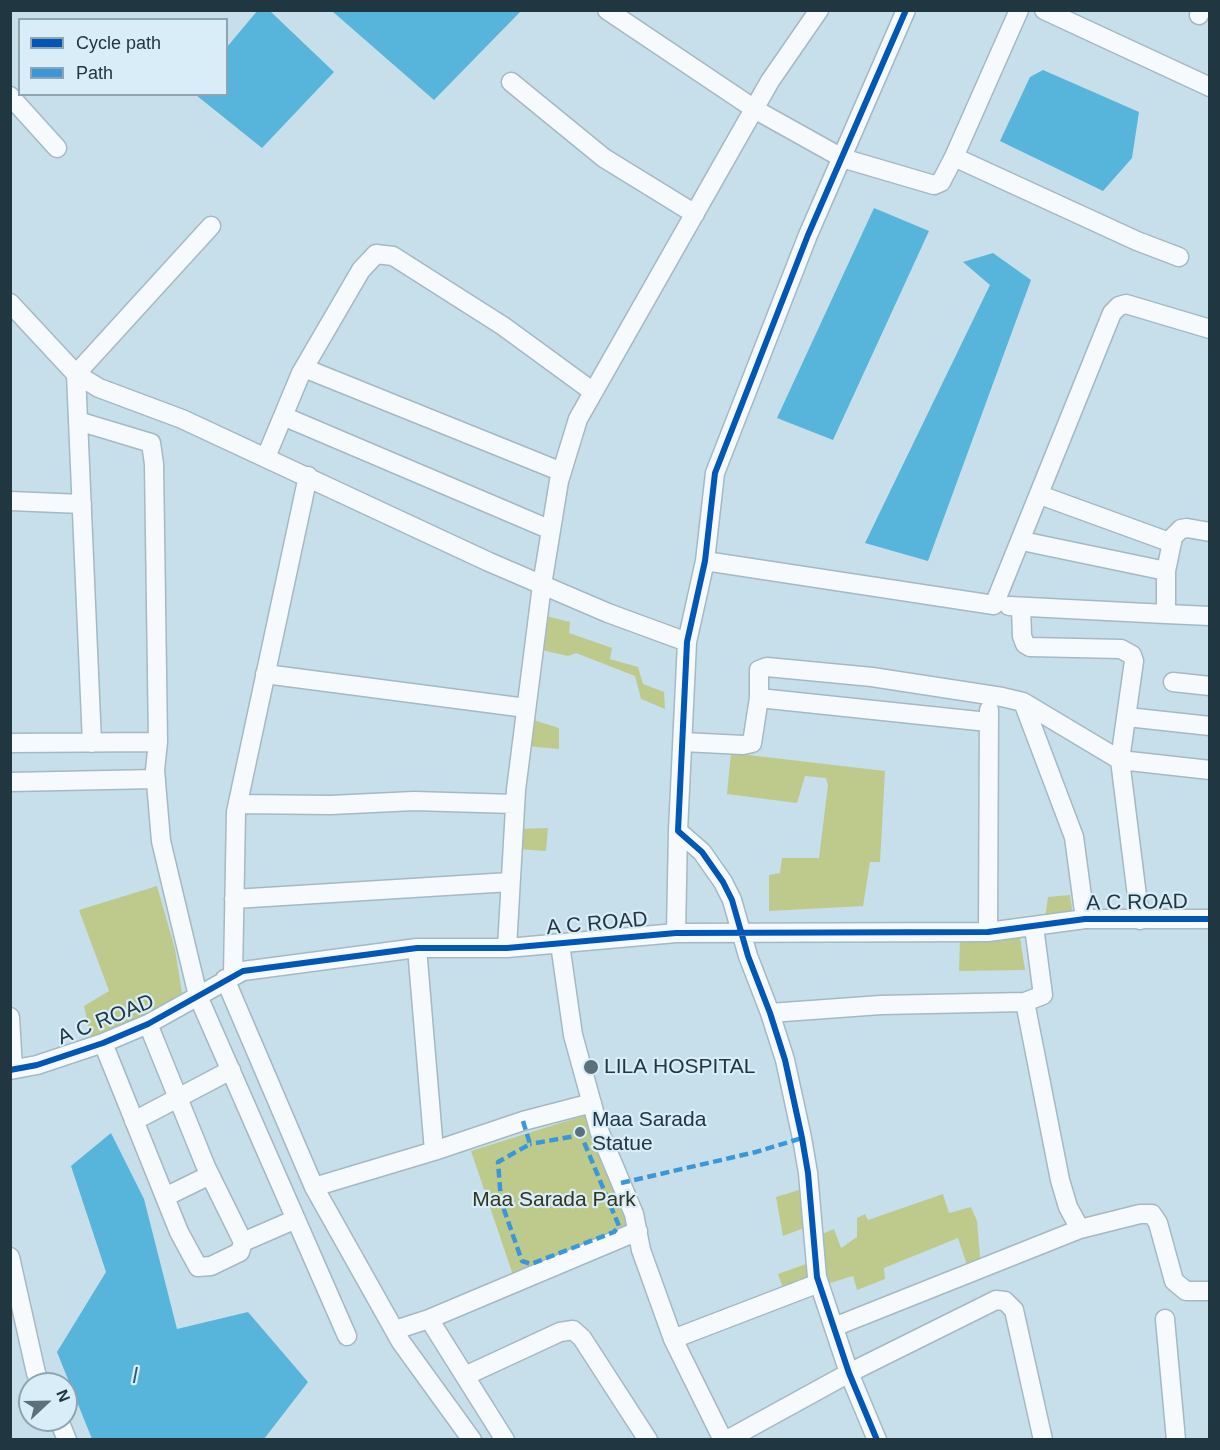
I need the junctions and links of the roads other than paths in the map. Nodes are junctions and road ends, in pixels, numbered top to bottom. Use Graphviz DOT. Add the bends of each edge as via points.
graph roads {
  1 [pos="607,10"];
  2 [pos="819,10"];
  3 [pos="906,10"];
  4 [pos="1019,10"];
  5 [pos="1044,10"];
  6 [pos="512,82"];
  7 [pos="1209,87"];
  8 [pos="10,96"];
  9 [pos="756,110"];
  10 [pos="57,148"];
  11 [pos="954,157"];
  12 [pos="842,158"];
  13 [pos="695,214"];
  14 [pos="211,226"];
  15 [pos="1179,257"];
  16 [pos="10,303"];
  17 [pos="1209,329"];
  18 [pos="304,368"];
  19 [pos="76,374"];
  20 [pos="592,391"];
  21 [pos="283,416"];
  22 [pos="78,421"];
  23 [pos="266,457"];
  24 [pos="562,472"];
  25 [pos="308,476"];
  26 [pos="1041,495"];
  27 [pos="10,501"];
  28 [pos="82,504"];
  29 [pos="551,530"];
  30 [pos="1209,532"];
  31 [pos="1022,541"];
  32 [pos="1172,543"];
  33 [pos="705,561"];
  34 [pos="1166,571"];
  35 [pos="542,585"];
  36 [pos="994,605"];
  37 [pos="1021,607"];
  38 [pos="1166,614"];
  39 [pos="1209,616"];
  40 [pos="687,642"];
  41 [pos="265,674"];
  42 [pos="1173,682"];
  43 [pos="1209,686"];
  44 [pos="989,696"];
  45 [pos="759,698"];
  46 [pos="1023,702"];
  47 [pos="526,708"];
  48 [pos="1127,717"];
  49 [pos="988,722"];
  50 [pos="1209,726"];
  51 [pos="158,742"];
  52 [pos="682,742"];
  53 [pos="10,743"];
  54 [pos="92,743"];
  55 [pos="1120,760"];
  56 [pos="1209,770"];
  57 [pos="156,779"];
  58 [pos="10,782"];
  59 [pos="238,804"];
  60 [pos="514,804"];
  61 [pos="678,831"];
  62 [pos="510,882"];
  63 [pos="234,899"];
  64 [pos="1085,919"];
  65 [pos="1209,919"];
  66 [pos="1140,920"];
  67 [pos="1034,927"];
  68 [pos="988,932"];
  69 [pos="676,933"];
  70 [pos="741,933"];
  71 [pos="560,944"];
  72 [pos="417,948"];
  73 [pos="507,948"];
  74 [pos="229,977"];
  75 [pos="198,996"];
  76 [pos="1025,1002"];
  77 [pos="770,1013"];
  78 [pos="10,1017"];
  79 [pos="148,1024"];
  80 [pos="103,1043"];
  81 [pos="12,1069"];
  82 [pos="231,1070"];
  83 [pos="179,1099"];
  84 [pos="592,1103"];
  85 [pos="134,1121"];
  86 [pos="434,1151"];
  87 [pos="210,1175"];
  88 [pos="314,1187"];
  89 [pos="165,1197"];
  90 [pos="296,1219"];
  91 [pos="1080,1229"];
  92 [pos="638,1231"];
  93 [pos="243,1242"];
  94 [pos="10,1257"];
  95 [pos="819,1283"];
  96 [pos="1209,1291"];
  97 [pos="429,1319"];
  98 [pos="1165,1319"];
  99 [pos="834,1327"];
  100 [pos="395,1330"];
  101 [pos="347,1336"];
  102 [pos="673,1339"];
  103 [pos="36,1372"];
  104 [pos="849,1373"];
  105 [pos="465,1376"];
  106 [pos="472,1440"];
  107 [pos="505,1440"];
  108 [pos="648,1440"];
  109 [pos="725,1440"];
  110 [pos="877,1440"];
  111 [pos="1043,1440"];
  112 [pos="1176,1440"];
  1 -- 9 [label="street"];
  2 -- 9 [label="street" via="770,81"];
  3 -- 12 [label="street"];
  4 -- 11 [label="street"];
  5 -- 7 [label="street"];
  6 -- 13 [label="street" via="604,158"];
  8 -- 10 [label="street"];
  9 -- 12 [label="street"];
  9 -- 13 [label="street"];
  11 -- 12 [label="street" via="941,182 934,185"];
  11 -- 15 [label="street"];
  12 -- 33 [label="street" via="715,473"];
  13 -- 20 [label="street"];
  14 -- 19 [label="street"];
  16 -- 19 [label="street"];
  17 -- 26 [label="street" via="1126,304 1116,309 1107,323"];
  18 -- 20 [label="street" via="361,270 376,254 393,256 503,326"];
  18 -- 21 [label="street"];
  18 -- 24 [label="street"];
  19 -- 22 [label="street"];
  19 -- 23 [label="street" via="99,388 182,419"];
  20 -- 24 [label="street" via="578,419"];
  21 -- 23 [label="street"];
  21 -- 29 [label="street"];
  22 -- 28 [label="street"];
  22 -- 51 [label="street" via="148,440 153,451"];
  23 -- 25 [label="street"];
  24 -- 29 [label="street"];
  25 -- 35 [label="street" via="362,505"];
  25 -- 41 [label="street"];
  26 -- 31 [label="street"];
  26 -- 32 [label="street"];
  27 -- 28 [label="street"];
  28 -- 54 [label="street"];
  29 -- 35 [label="street"];
  30 -- 32 [label="street" via="1181,529"];
  31 -- 34 [label="street"];
  31 -- 36 [label="street"];
  32 -- 34 [label="street"];
  33 -- 36 [label="street"];
  33 -- 40 [label="street"];
  34 -- 38 [label="street"];
  35 -- 40 [label="street"];
  35 -- 47 [label="street"];
  36 -- 37 [label="street"];
  37 -- 38 [label="street"];
  37 -- 48 [label="street" via="1022,636 1030,647 1121,649 1132,655"];
  38 -- 39 [label="street"];
  40 -- 52 [label="street"];
  41 -- 47 [label="street"];
  41 -- 59 [label="street"];
  42 -- 43 [label="street"];
  44 -- 45 [label="street" via="872,677 766,667 759,670"];
  44 -- 46 [label="street"];
  44 -- 49 [label="street"];
  45 -- 49 [label="street"];
  45 -- 52 [label="street" via="752,742"];
  46 -- 55 [label="street"];
  46 -- 64 [label="street" via="1074,837"];
  47 -- 60 [label="street"];
  48 -- 50 [label="street"];
  48 -- 55 [label="street"];
  49 -- 68 [label="street"];
  51 -- 54 [label="street"];
  51 -- 57 [label="street"];
  52 -- 61 [label="street"];
  53 -- 54 [label="street"];
  55 -- 56 [label="street"];
  55 -- 66 [label="street"];
  57 -- 58 [label="street"];
  57 -- 75 [label="street" via="161,841"];
  59 -- 60 [label="street"];
  59 -- 63 [label="street"];
  60 -- 62 [label="street"];
  61 -- 69 [label="street"];
  61 -- 70 [label="street" via="714,866 732,900"];
  62 -- 63 [label="street"];
  62 -- 73 [label="street"];
  63 -- 74 [label="street"];
  64 -- 66 [label="street, A C ROAD"];
  64 -- 67 [label="street, A C ROAD"];
  65 -- 66 [label="street, A C ROAD"];
  67 -- 68 [label="street, A C ROAD"];
  67 -- 76 [label="street" via="1043,995"];
  68 -- 70 [label="street, A C ROAD"];
  69 -- 70 [label="street, A C ROAD"];
  69 -- 71 [label="street, A C ROAD"];
  70 -- 77 [label="street"];
  71 -- 73 [label="street, A C ROAD"];
  71 -- 84 [label="street" via="573,1035"];
  72 -- 73 [label="street, A C ROAD"];
  72 -- 74 [label="street, A C ROAD" via="243,970"];
  72 -- 86 [label="street"];
  74 -- 75 [label="street, A C ROAD"];
  74 -- 88 [label="street"];
  75 -- 79 [label="street, A C ROAD"];
  75 -- 82 [label="street"];
  76 -- 77 [label="street" via="881,1005"];
  76 -- 91 [label="street" via="1060,1179"];
  77 -- 95 [label="street" via="802,1138"];
  78 -- 81 [label="street"];
  79 -- 80 [label="street, A C ROAD"];
  79 -- 83 [label="street"];
  80 -- 81 [label="street, A C ROAD" via="37,1065"];
  80 -- 85 [label="street"];
  82 -- 83 [label="street"];
  82 -- 90 [label="street"];
  83 -- 85 [label="street"];
  83 -- 87 [label="street"];
  84 -- 86 [label="street"];
  84 -- 92 [label="street"];
  85 -- 89 [label="street"];
  86 -- 88 [label="street"];
  87 -- 89 [label="street"];
  87 -- 93 [label="street"];
  88 -- 100 [label="street"];
  89 -- 93 [label="street" via="199,1268 240,1252"];
  90 -- 93 [label="street"];
  90 -- 101 [label="street"];
  91 -- 96 [label="street" via="1152,1214 1174,1281 1186,1291"];
  91 -- 99 [label="street"];
  92 -- 97 [label="street"];
  92 -- 102 [label="street" via="641,1250"];
  94 -- 103 [label="street"];
  95 -- 99 [label="street"];
  95 -- 102 [label="street"];
  97 -- 100 [label="street"];
  97 -- 105 [label="street"];
  98 -- 112 [label="street"];
  99 -- 104 [label="street"];
  100 -- 106 [label="street"];
  102 -- 109 [label="street"];
  104 -- 109 [label="street"];
  104 -- 110 [label="street"];
  104 -- 111 [label="street" via="996,1300 1005,1301 1014,1310"];
  105 -- 107 [label="street"];
  105 -- 108 [label="street" via="560,1332 573,1330"];
}
